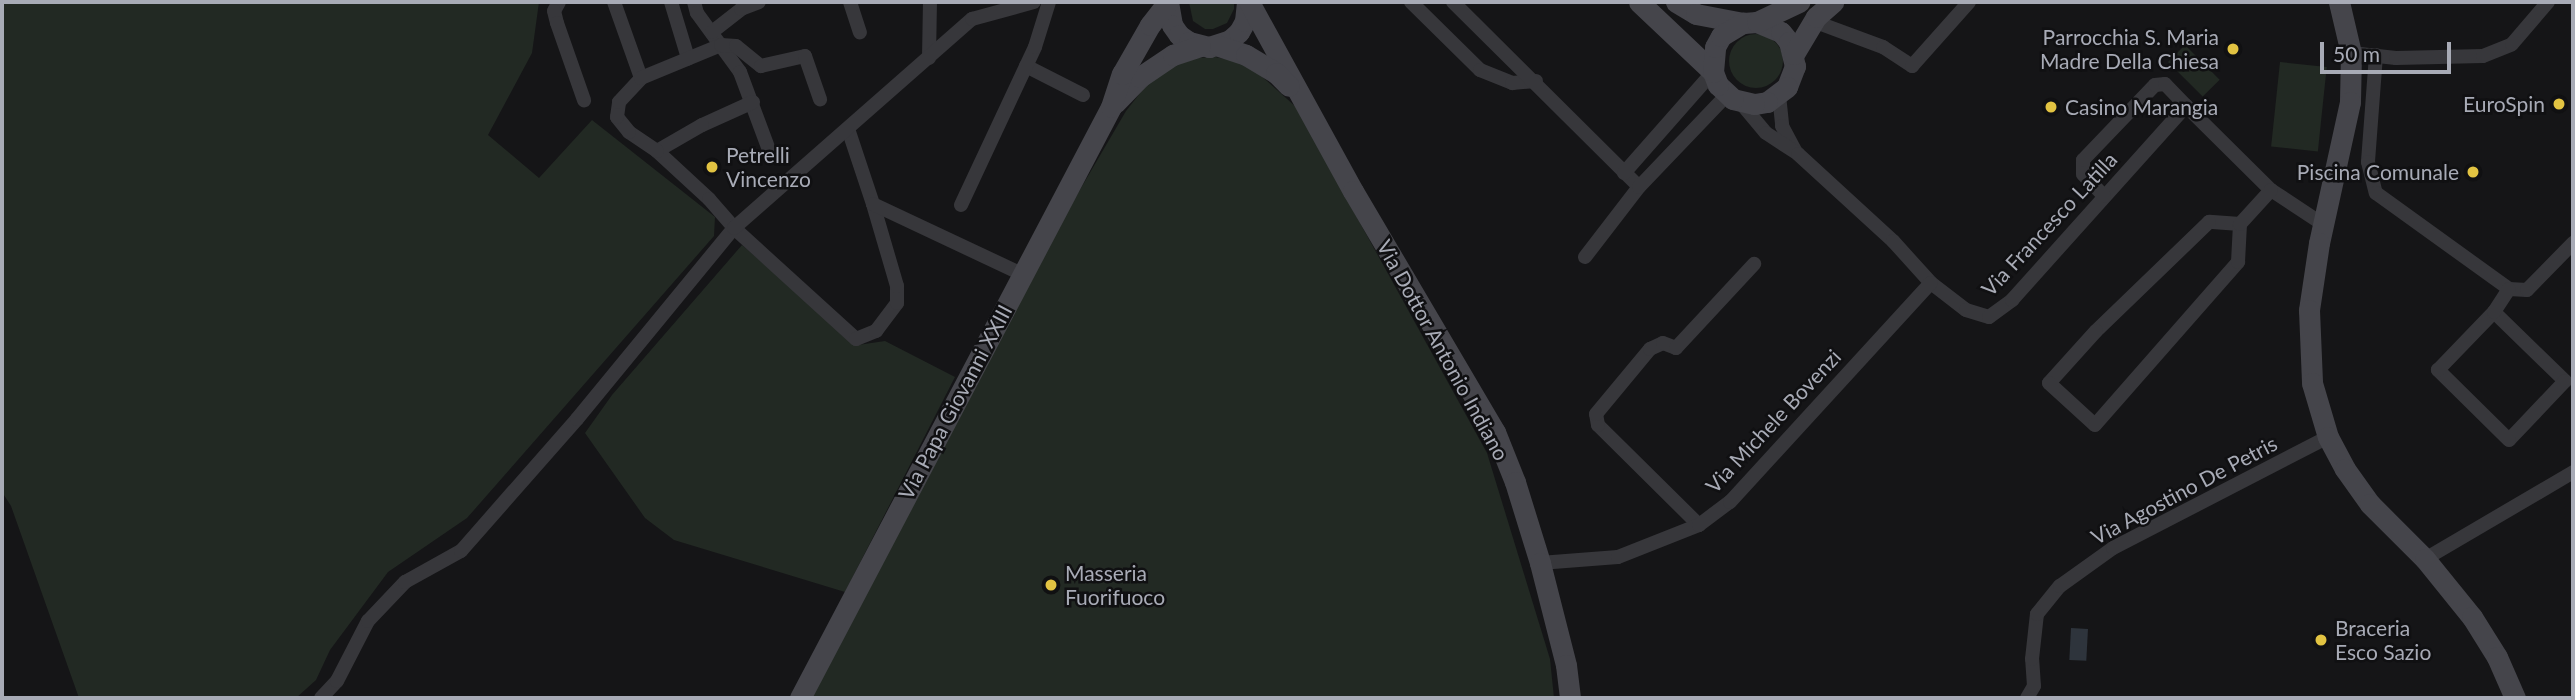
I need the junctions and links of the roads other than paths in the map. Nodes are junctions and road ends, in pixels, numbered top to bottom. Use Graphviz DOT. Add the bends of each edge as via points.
graph roads {
  1 [pos="559,2"];
  2 [pos="614,2"];
  3 [pos="671,2"];
  4 [pos="694,2"];
  5 [pos="759,2"];
  6 [pos="850,2"];
  7 [pos="930,2"];
  8 [pos="1034,2"];
  9 [pos="1049,2"];
  10 [pos="1168,2"];
  11 [pos="1248,2"];
  12 [pos="1411,2"];
  13 [pos="1453,2"];
  14 [pos="1639,2"];
  15 [pos="1676,2"];
  16 [pos="1799,2"];
  17 [pos="1833,2"];
  18 [pos="1969,2"];
  19 [pos="2548,2"];
  20 [pos="2343,7"];
  21 [pos="989,9"];
  22 [pos="1813,21"];
  23 [pos="1750,22"];
  24 [pos="712,32"];
  25 [pos="860,32"];
  26 [pos="721,45"];
  27 [pos="1209,46"];
  28 [pos="2351,53"];
  29 [pos="1794,54"];
  30 [pos="2376,55"];
  31 [pos="688,58"];
  32 [pos="929,58"];
  33 [pos="1026,66"];
  34 [pos="1713,72"];
  35 [pos="641,78"];
  36 [pos="1536,81"];
  37 [pos="1083,95"];
  38 [pos="1779,95"];
  39 [pos="1300,98"];
  40 [pos="820,99"];
  41 [pos="1734,99"];
  42 [pos="584,100"];
  43 [pos="753,103"];
  44 [pos="2186,106"];
  45 [pos="1111,107"];
  46 [pos="848,129"];
  47 [pos="769,149"];
  48 [pos="657,151"];
  49 [pos="1798,154"];
  50 [pos="1624,173"];
  51 [pos="1639,187"];
  52 [pos="2270,190"];
  53 [pos="2104,196"];
  54 [pos="873,204"];
  55 [pos="961,205"];
  56 [pos="2240,224"];
  57 [pos="2324,225"];
  58 [pos="734,229"];
  59 [pos="2573,243"];
  60 [pos="1585,257"];
  61 [pos="1754,264"];
  62 [pos="1022,274"];
  63 [pos="1931,283"];
  64 [pos="2509,289"];
  65 [pos="2494,312"];
  66 [pos="2328,437"];
  67 [pos="2573,472"];
  68 [pos="1699,525"];
  69 [pos="2425,558"];
  70 [pos="1540,563"];
  71 [pos="321,698"];
  72 [pos="800,698"];
  73 [pos="1570,698"];
  74 [pos="2026,698"];
  75 [pos="2515,698"];
  1 -- 42 [label="street" via="554,11 557,23"];
  2 -- 35 [label="street"];
  3 -- 31 [label="street"];
  4 -- 24 [label="street"];
  5 -- 24 [label="street" via="741,9"];
  6 -- 25 [label="street"];
  7 -- 32 [label="street"];
  8 -- 21 [label="street"];
  9 -- 33 [label="street"];
  10 -- 27 [label="main road, Via Dottor Antonio Indiano" via="1179,35"];
  10 -- 45 [label="main road, Via Papa Giovanni XXIII" via="1122,74"];
  11 -- 27 [label="main road" via="1239,32"];
  11 -- 39 [label="main road, Via Dottor Antonio Indiano"];
  12 -- 36 [label="street" via="1480,70 1512,83"];
  13 -- 36 [label="street"];
  14 -- 34 [label="main road"];
  15 -- 23 [label="main road" via="1696,15"];
  16 -- 23 [label="main road"];
  17 -- 22 [label="main road"];
  18 -- 22 [label="street" via="1912,66 1883,47"];
  19 -- 30 [label="street" via="2512,44 2483,56"];
  20 -- 28 [label="main road"];
  21 -- 32 [label="street"];
  22 -- 29 [label="main road"];
  23 -- 29 [label="main road" via="1781,32"];
  23 -- 34 [label="main road" via="1721,36"];
  24 -- 26 [label="street"];
  26 -- 31 [label="street"];
  26 -- 40 [label="street" via="736,46 761,66 805,56"];
  26 -- 43 [label="street" via="740,72"];
  27 -- 39 [label="main road, Via Dottor Antonio Indiano" via="1246,55 1276,73"];
  27 -- 45 [label="main road, Via Papa Giovanni XXIII" via="1173,55 1140,77"];
  28 -- 30 [label="street"];
  28 -- 57 [label="main road" via="2350,102"];
  29 -- 38 [label="main road" via="1792,77"];
  30 -- 64 [label="street" via="2368,162 2376,193"];
  31 -- 35 [label="street"];
  32 -- 46 [label="street"];
  33 -- 37 [label="street"];
  33 -- 55 [label="street"];
  34 -- 41 [label="main road"];
  34 -- 50 [label="street"];
  35 -- 48 [label="street" via="619,102 617,117 629,132"];
  36 -- 50 [label="street"];
  38 -- 41 [label="main road" via="1767,102"];
  38 -- 49 [label="street, Via Francesco Latilla" via="1782,126"];
  39 -- 70 [label="main road, Via Dottor Antonio Indiano" via="1495,432"];
  41 -- 49 [label="street, Via Francesco Latilla" via="1766,133"];
  41 -- 51 [label="street"];
  43 -- 47 [label="street"];
  43 -- 48 [label="street"];
  44 -- 52 [label="street"];
  44 -- 53 [label="street, Via Francesco Latilla"];
  44 -- 53 [label="street" via="2165,85 2155,85 2083,160 2082,174"];
  45 -- 62 [label="main road, Via Papa Giovanni XXIII"];
  46 -- 54 [label="street"];
  46 -- 58 [label="street"];
  48 -- 58 [label="street"];
  49 -- 63 [label="street, Via Francesco Latilla" via="1893,241"];
  50 -- 51 [label="street"];
  51 -- 60 [label="street"];
  52 -- 56 [label="street"];
  52 -- 57 [label="street"];
  53 -- 63 [label="street, Via Francesco Latilla" via="2012,300 1989,317 1966,310"];
  54 -- 58 [label="street" via="897,286 897,303 876,331 856,339"];
  54 -- 62 [label="street"];
  56 -- 56 [label="street" via="2238,262 2095,425 2049,383 2209,222"];
  57 -- 66 [label="main road" via="2309,310 2308,348 2312,383"];
  58 -- 71 [label="street" via="461,551 405,582 368,621 337,681"];
  59 -- 64 [label="street" via="2527,290"];
  61 -- 68 [label="street" via="1676,348 1663,343 1650,349 1597,414 1598,425"];
  62 -- 72 [label="main road, Via Papa Giovanni XXIII"];
  63 -- 68 [label="street, Via Michele Bovenzi" via="1730,502"];
  64 -- 65 [label="street"];
  65 -- 65 [label="street" via="2438,370 2510,440 2565,381"];
  66 -- 69 [label="main road" via="2370,505"];
  66 -- 74 [label="street, Via Agostino De Petris" via="2113,548 2060,586 2037,614 2034,686"];
  67 -- 69 [label="street"];
  68 -- 70 [label="street, Via Michele Bovenzi" via="1618,557"];
  69 -- 75 [label="main road" via="2472,617"];
  70 -- 73 [label="main road, Via Dottor Antonio Indiano"];
}
